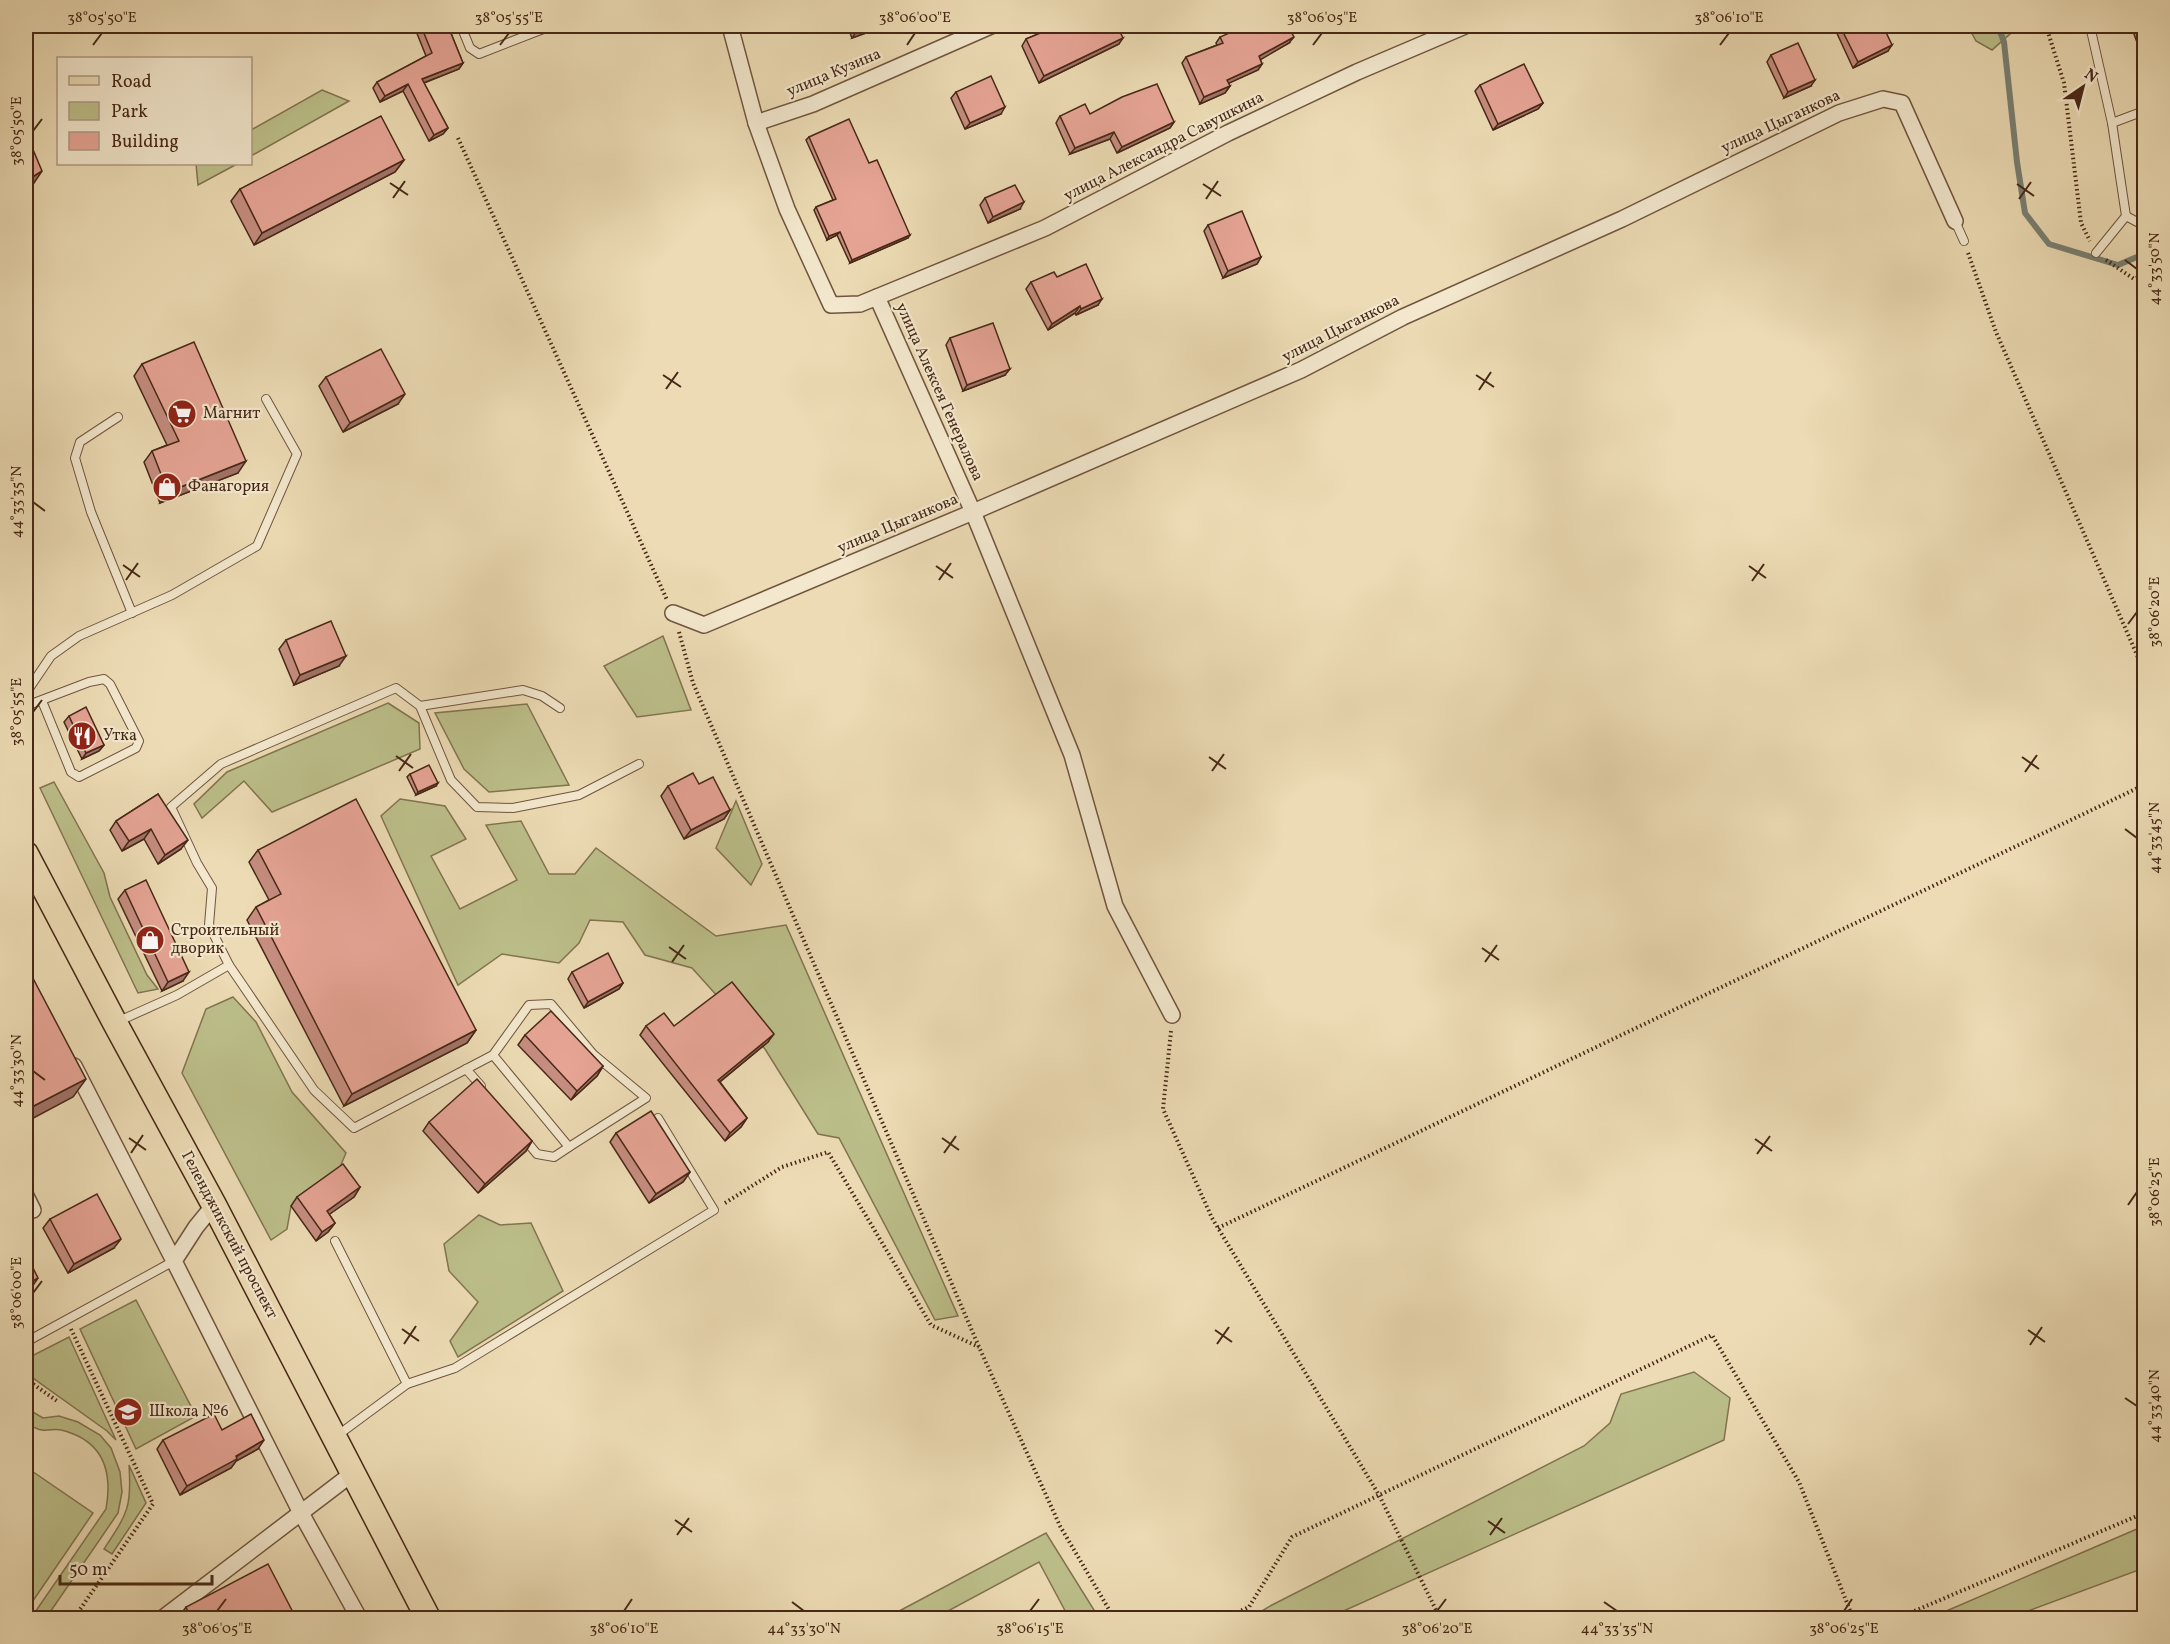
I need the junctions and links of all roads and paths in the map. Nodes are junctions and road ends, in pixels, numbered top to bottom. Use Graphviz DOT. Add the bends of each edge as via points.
graph roads {
  1 [pos="461,26"];
  2 [pos="551,26"];
  3 [pos="730,26"];
  4 [pos="990,26"];
  5 [pos="1465,26"];
  6 [pos="2046,26"];
  7 [pos="2090,26"];
  8 [pos="2145,111"];
  9 [pos="756,123"];
  10 [pos="2112,123"];
  11 [pos="458,138"];
  12 [pos="2126,216"];
  13 [pos="1955,221"];
  14 [pos="2145,222"];
  15 [pos="1964,241"];
  16 [pos="2097,254"];
  17 [pos="2145,275"];
  18 [pos="877,297"];
  19 [pos="266,399"];
  20 [pos="118,417"];
  21 [pos="973,512"];
  22 [pos="132,613"];
  23 [pos="673,613"];
  24 [pos="2145,671"];
  25 [pos="26,693"];
  26 [pos="42,701"];
  27 [pos="26,706"];
  28 [pos="420,706"];
  29 [pos="560,708"];
  30 [pos="639,764"];
  31 [pos="2145,785"];
  32 [pos="26,854"];
  33 [pos="229,965"];
  34 [pos="1172,1015"];
  35 [pos="115,1023"];
  36 [pos="68,1053"];
  37 [pos="493,1055"];
  38 [pos="466,1069"];
  39 [pos="487,1095"];
  40 [pos="658,1118"];
  41 [pos="516,1129"];
  42 [pos="569,1146"];
  43 [pos="26,1196"];
  44 [pos="214,1205"];
  45 [pos="33,1210"];
  46 [pos="714,1210"];
  47 [pos="1218,1228"];
  48 [pos="334,1241"];
  49 [pos="174,1261"];
  50 [pos="67,1321"];
  51 [pos="26,1342"];
  52 [pos="979,1347"];
  53 [pos="26,1379"];
  54 [pos="407,1384"];
  55 [pos="57,1401"];
  56 [pos="334,1438"];
  57 [pos="353,1473"];
  58 [pos="1379,1495"];
  59 [pos="301,1513"];
  60 [pos="2145,1513"];
  61 [pos="74,1618"];
  62 [pos="163,1618"];
  63 [pos="359,1618"];
  64 [pos="428,1618"];
  65 [pos="1114,1618"];
  66 [pos="1225,1618"];
  67 [pos="1440,1618"];
  68 [pos="1853,1618"];
  69 [pos="1898,1618"];
  1 -- 2 [label="lane" via="470,48 479,54"];
  3 -- 9 [label="street, улица Алексея Генералова"];
  4 -- 9 [label="street, улица Кузина" via="813,104"];
  5 -- 18 [label="street, улица Александра Савушкина" via="1228,133 1045,228"];
  6 -- 16 [label="path" via="2064,83 2081,223"];
  7 -- 10 [label="lane"];
  8 -- 10 [label="lane"];
  9 -- 18 [label="street, улица Алексея Генералова" via="787,208 831,305 860,304"];
  10 -- 12 [label="lane"];
  11 -- 23 [label="path"];
  12 -- 14 [label="lane" via="2140,224"];
  12 -- 16 [label="lane"];
  13 -- 15 [label="lane"];
  13 -- 21 [label="street, улица Цыганкова" via="1902,103 1883,99 1839,113 1622,219 1403,317 1301,370"];
  15 -- 24 [label="path" via="1996,332"];
  16 -- 17 [label="path" via="2134,279"];
  18 -- 21 [label="street, улица Алексея Генералова"];
  19 -- 22 [label="lane" via="297,454 257,546"];
  20 -- 22 [label="lane" via="80,442 75,458 91,512"];
  21 -- 23 [label="street, улица Цыганкова" via="704,625"];
  21 -- 34 [label="street, улица Алексея Генералова" via="1072,755 1115,906"];
  22 -- 25 [label="lane" via="79,636 51,656"];
  23 -- 52 [label="path" via="693,683"];
  26 -- 26 [label="lane" via="104,679 139,741 136,748 80,777 71,772"];
  26 -- 27 [label="lane"];
  28 -- 29 [label="lane" via="523,690 543,696"];
  28 -- 30 [label="lane" via="451,780 477,807 513,808 579,795"];
  28 -- 33 [label="lane" via="396,688 221,764 171,807 212,888 209,925"];
  31 -- 47 [label="path"];
  32 -- 35 [label="main road, Геленджикский проспект"];
  33 -- 35 [label="lane" via="177,995"];
  33 -- 38 [label="lane" via="314,1090 354,1128"];
  34 -- 47 [label="path" via="1163,1109"];
  35 -- 44 [label="main road, Геленджикский проспект"];
  36 -- 49 [label="street"];
  37 -- 38 [label="lane"];
  37 -- 42 [label="lane"];
  37 -- 42 [label="lane" via="529,1005 551,1004 593,1054 646,1098"];
  38 -- 39 [label="lane"];
  40 -- 46 [label="lane"];
  41 -- 42 [label="lane" via="537,1154 554,1156"];
  43 -- 45 [label="street"];
  44 -- 49 [label="street"];
  44 -- 56 [label="main road, Геленджикский проспект"];
  46 -- 52 [label="path" via="782,1167 828,1152 931,1325"];
  46 -- 54 [label="lane" via="455,1368"];
  47 -- 58 [label="path"];
  48 -- 54 [label="lane"];
  49 -- 50 [label="lane"];
  49 -- 59 [label="street"];
  50 -- 51 [label="lane"];
  50 -- 61 [label="path" via="153,1504"];
  52 -- 65 [label="path" via="1060,1527"];
  53 -- 55 [label="path"];
  54 -- 56 [label="lane"];
  56 -- 57 [label="main road, Геленджикский проспект"];
  57 -- 59 [label="street"];
  57 -- 64 [label="main road, Геленджикский проспект"];
  58 -- 66 [label="path" via="1292,1537 1249,1607"];
  58 -- 67 [label="path"];
  58 -- 68 [label="path" via="1712,1335 1799,1482"];
  59 -- 62 [label="street"];
  59 -- 63 [label="street"];
  60 -- 69 [label="path"];
}
